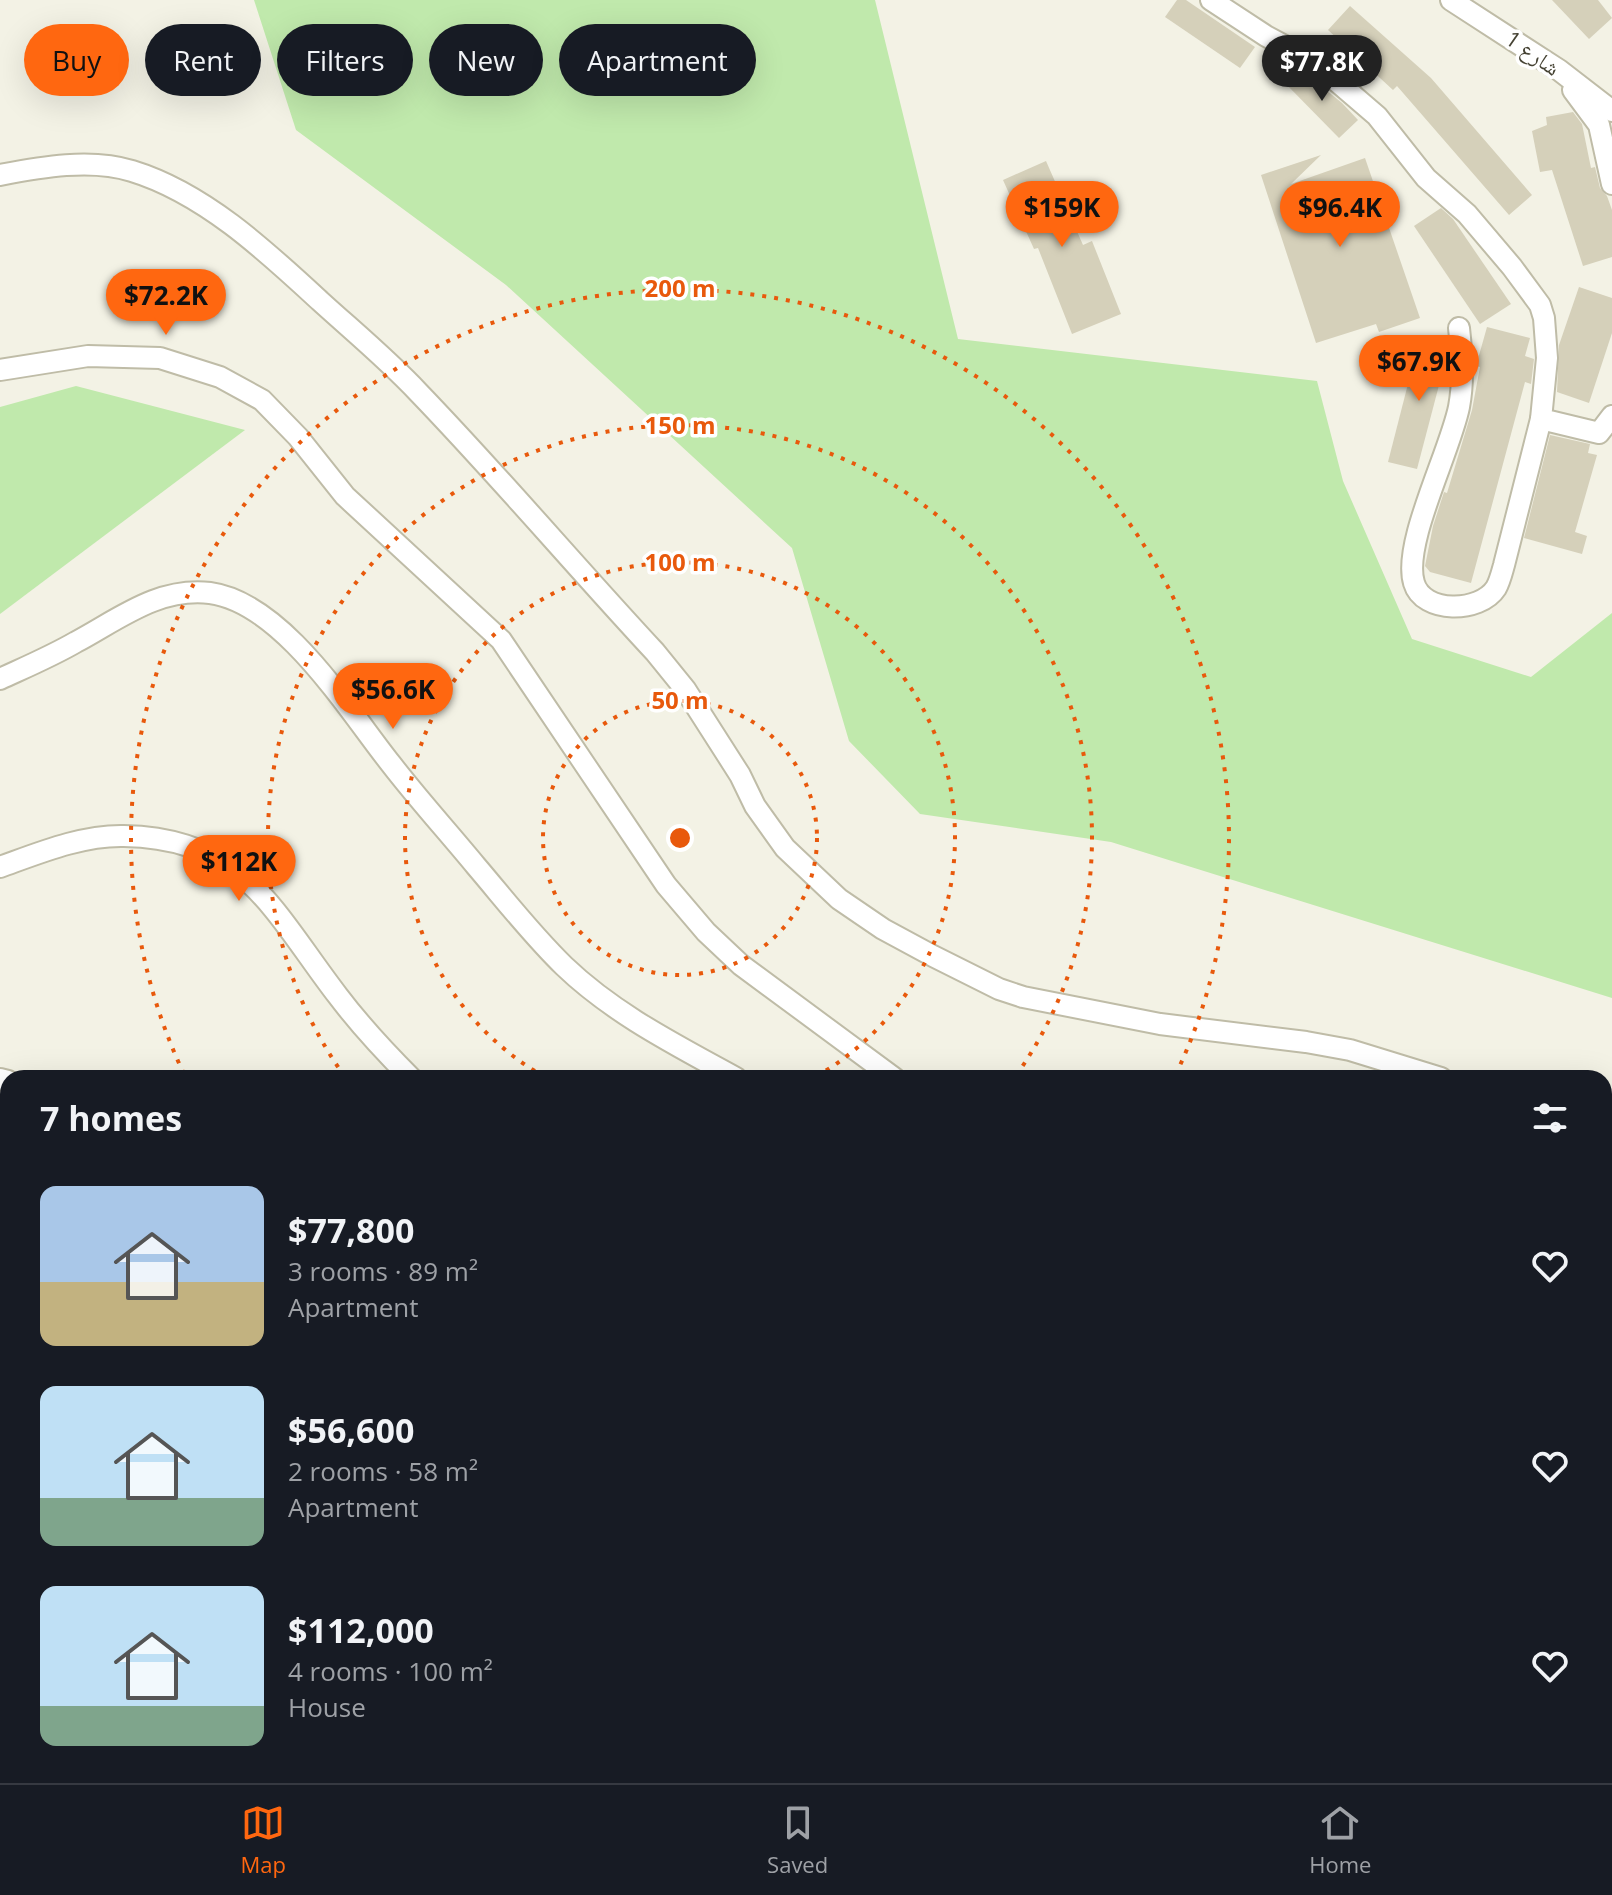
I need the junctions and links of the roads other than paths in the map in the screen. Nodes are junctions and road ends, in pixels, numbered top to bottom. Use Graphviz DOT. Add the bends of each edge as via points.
graph roads {
  1 [pos="1211,0"];
  2 [pos="1451,0"];
  3 [pos="1559,70"];
  4 [pos="1612,111"];
  5 [pos="0,175"];
  6 [pos="1612,184"];
  7 [pos="1459,328"];
  8 [pos="0,370"];
  9 [pos="1612,416"];
  10 [pos="1541,419"];
  11 [pos="0,679"];
  12 [pos="0,867"];
  13 [pos="403,1070"];
  14 [pos="721,1070"];
  15 [pos="883,1070"];
  16 [pos="1415,1070"];
  1 -- 10 [label="street" via="1313,61 1377,116 1426,178 1467,214 1512,267 1544,318 1547,358"];
  2 -- 3 [label="street, شارع 1"];
  3 -- 4 [label="street, شارع 1"];
  3 -- 6 [label="street" via="1599,125"];
  5 -- 16 [label="street" via="87,166 129,170 167,184 220,218 291,274 417,390 655,652 685,689 785,848 839,899 883,929 1023,997 1160,1024 1350,1050"];
  7 -- 10 [label="street" via="1464,376 1458,409 1410,564 1424,597 1462,606 1480,602 1496,588"];
  8 -- 15 [label="street" via="88,356 160,358 220,377 262,400 345,496 501,640 666,885 706,932 741,965"];
  9 -- 10 [label="street" via="1599,433"];
  11 -- 14 [label="street" via="155,599 212,593 253,611 316,668 535,937 567,969 610,1004"];
  12 -- 13 [label="street" via="58,847 123,835 180,844 227,864 263,896 339,997"];
}
